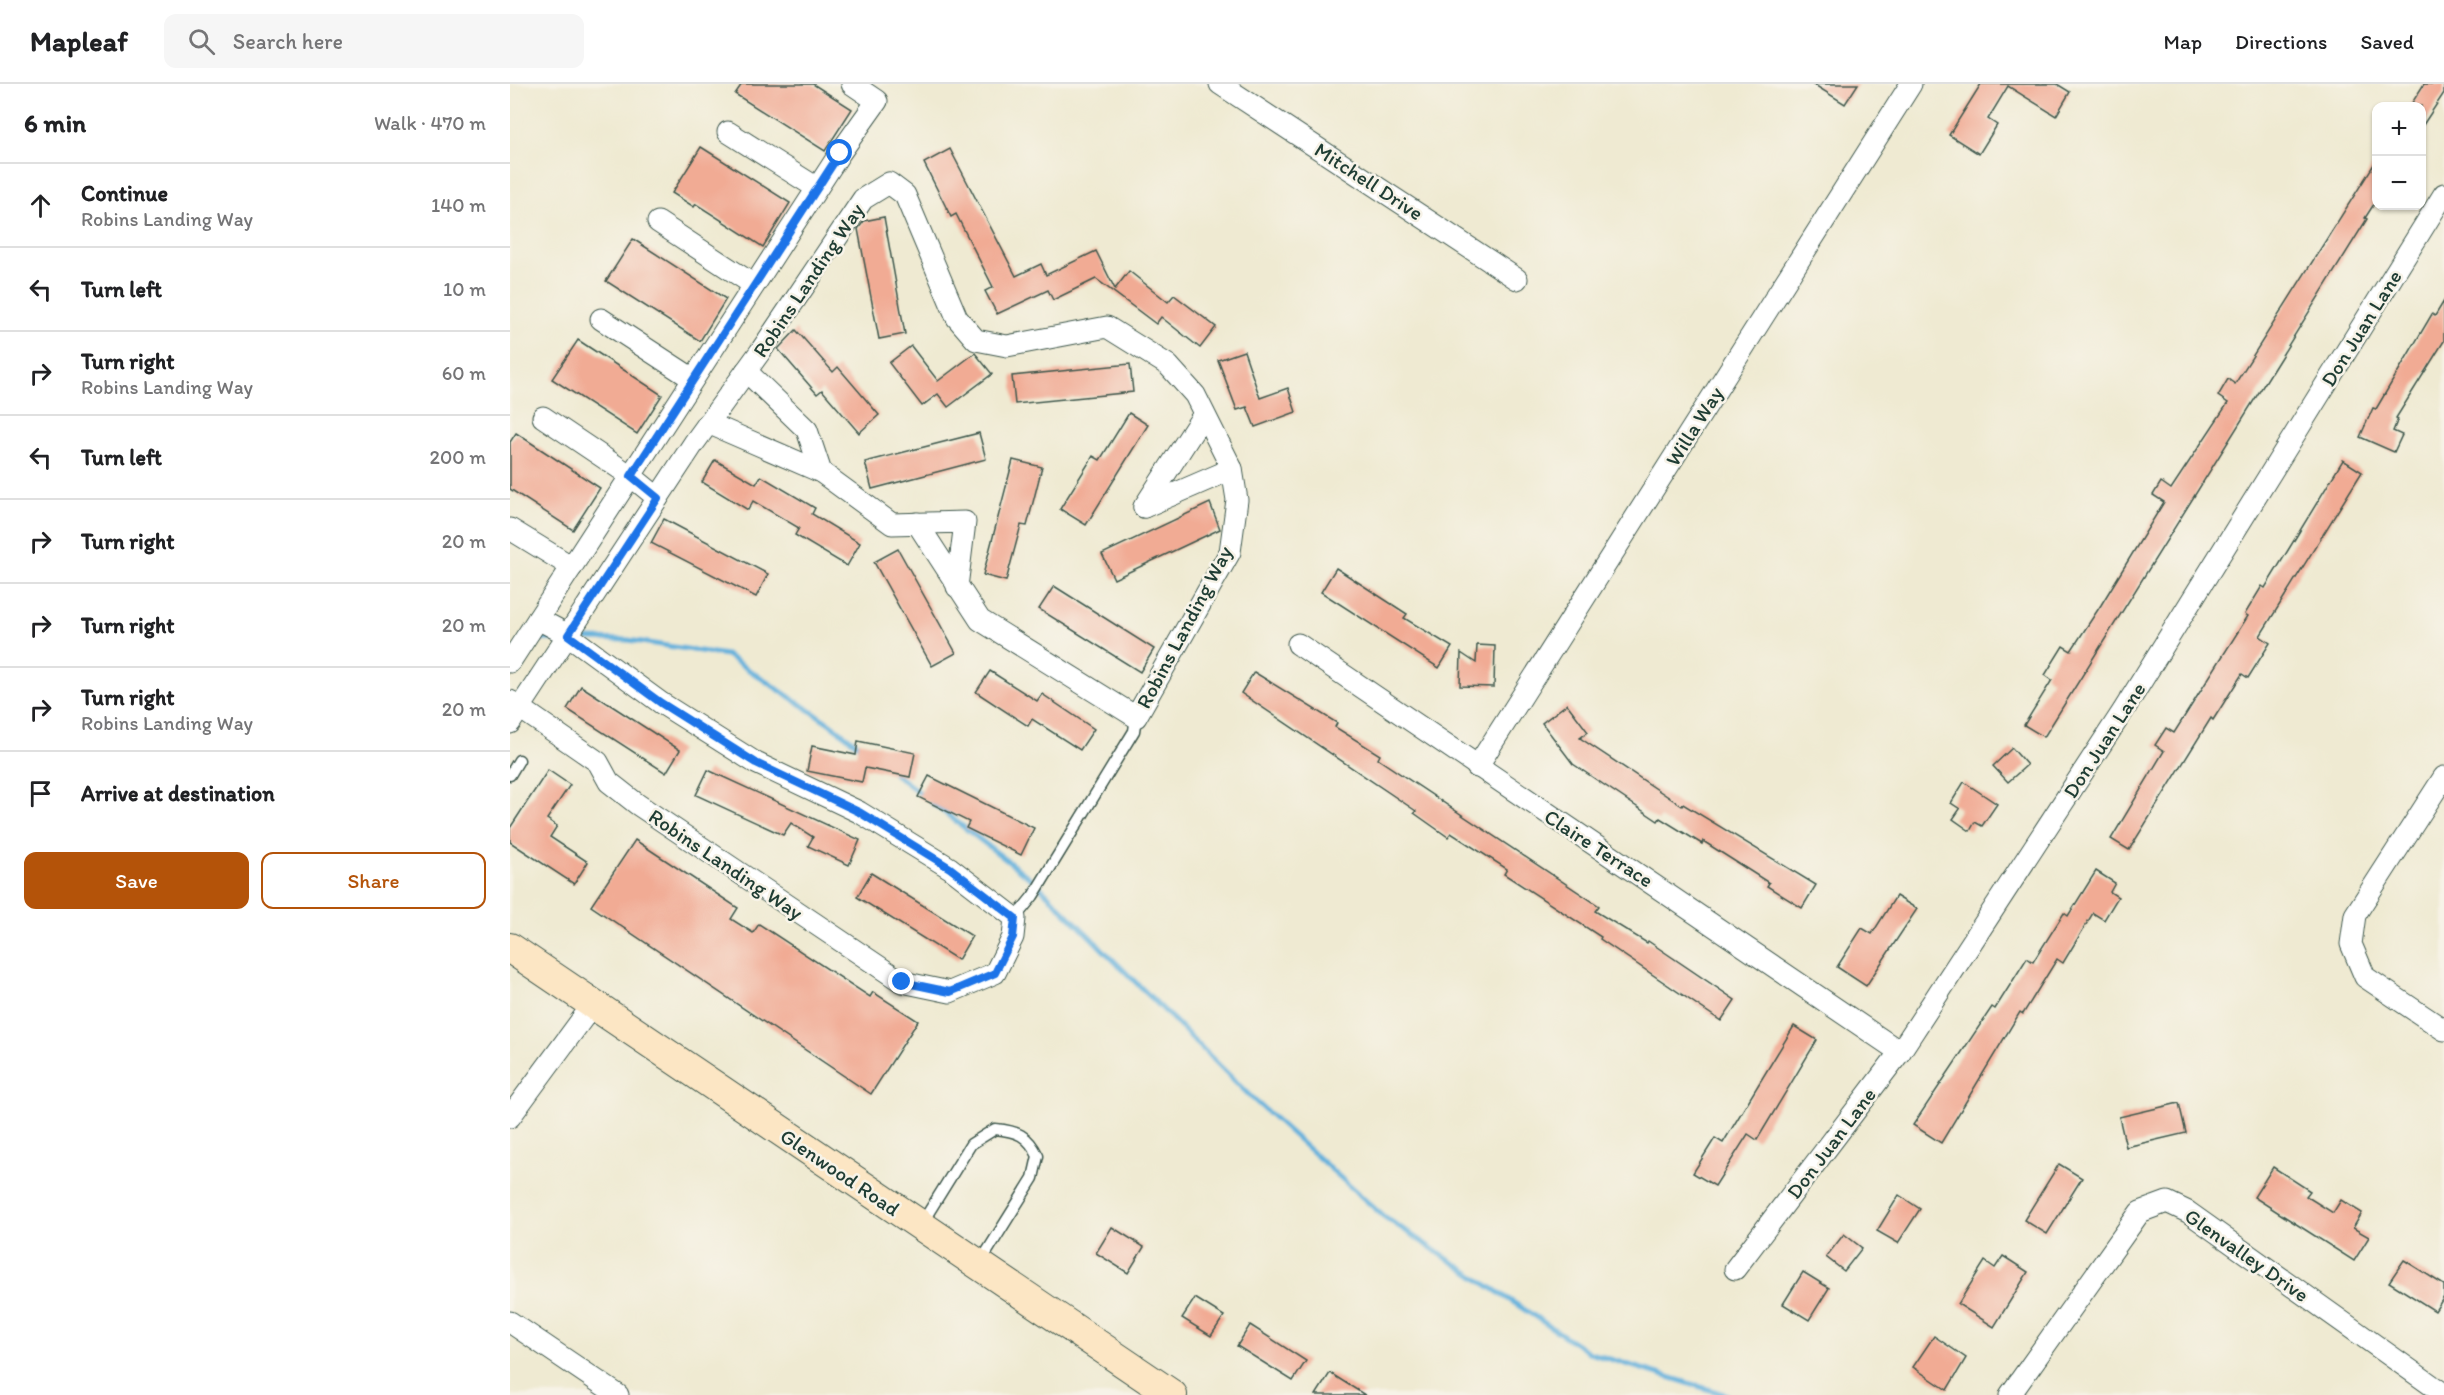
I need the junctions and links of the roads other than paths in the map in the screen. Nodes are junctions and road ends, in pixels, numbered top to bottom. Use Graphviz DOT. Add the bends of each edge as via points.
graph roads {
  1 [pos="852,84"];
  2 [pos="1220,84"];
  3 [pos="1911,84"];
  4 [pos="728,132"];
  5 [pos="817,188"];
  6 [pos="2444,194"];
  7 [pos="658,222"];
  8 [pos="1517,279"];
  9 [pos="754,285"];
  10 [pos="601,319"];
  11 [pos="746,371"];
  12 [pos="693,379"];
  13 [pos="1204,414"];
  14 [pos="543,417"];
  15 [pos="708,423"];
  16 [pos="664,424"];
  17 [pos="694,443"];
  18 [pos="1232,469"];
  19 [pos="821,472"];
  20 [pos="631,476"];
  21 [pos="658,498"];
  22 [pos="917,523"];
  23 [pos="510,529"];
  24 [pos="586,545"];
  25 [pos="615,563"];
  26 [pos="572,567"];
  27 [pos="957,587"];
  28 [pos="538,619"];
  29 [pos="568,635"];
  30 [pos="1298,644"];
  31 [pos="510,662"];
  32 [pos="513,711"];
  33 [pos="1136,717"];
  34 [pos="519,760"];
  35 [pos="1477,767"];
  36 [pos="510,775"];
  37 [pos="2444,777"];
  38 [pos="1015,918"];
  39 [pos="510,948"];
  40 [pos="594,1003"];
  41 [pos="2444,1029"];
  42 [pos="1900,1052"];
  43 [pos="510,1117"];
  44 [pos="920,1226"];
  45 [pos="978,1266"];
  46 [pos="1736,1269"];
  47 [pos="510,1322"];
  48 [pos="2444,1394"];
  49 [pos="618,1395"];
  50 [pos="1172,1395"];
  51 [pos="2010,1395"];
  1 -- 5 [label="street, Robins Landing Way" via="877,101"];
  2 -- 8 [label="street, Mitchell Drive"];
  3 -- 35 [label="street, Willa Way"];
  4 -- 5 [label="street"];
  5 -- 9 [label="street, Robins Landing Way"];
  6 -- 42 [label="street, Don Juan Lane" via="2123,711"];
  7 -- 9 [label="street"];
  9 -- 12 [label="street, Robins Landing Way"];
  10 -- 12 [label="street"];
  11 -- 13 [label="street, Robins Landing Way" via="862,199 889,183 905,195 957,318 976,340 1007,346 1107,327 1168,365 1195,395"];
  11 -- 15 [label="street, Robins Landing Way"];
  11 -- 19 [label="street" via="807,430"];
  12 -- 16 [label="street, Robins Landing Way"];
  13 -- 18 [label="street, Robins Landing Way"];
  13 -- 18 [label="street" via="1144,507"];
  14 -- 20 [label="street"];
  15 -- 17 [label="street, Robins Landing Way"];
  15 -- 19 [label="street"];
  16 -- 17 [label="street"];
  16 -- 20 [label="street, Robins Landing Way"];
  17 -- 21 [label="street, Robins Landing Way"];
  18 -- 33 [label="street, Robins Landing Way" via="1237,500 1230,552"];
  19 -- 22 [label="street" via="891,524"];
  20 -- 21 [label="street"];
  20 -- 24 [label="street, Robins Landing Way"];
  21 -- 25 [label="street, Robins Landing Way"];
  22 -- 27 [label="street"];
  22 -- 27 [label="street" via="966,522"];
  23 -- 26 [label="street"];
  24 -- 25 [label="street"];
  24 -- 26 [label="street, Robins Landing Way"];
  25 -- 29 [label="street, Robins Landing Way"];
  26 -- 28 [label="street, Robins Landing Way"];
  27 -- 33 [label="street" via="980,620"];
  28 -- 29 [label="street"];
  28 -- 31 [label="street, Robins Landing Way"];
  29 -- 32 [label="street, Robins Landing Way"];
  29 -- 38 [label="street" via="661,703 727,745 859,812 950,868"];
  30 -- 35 [label="street, Claire Terrace"];
  32 -- 38 [label="street, Robins Landing Way" via="598,762 609,782 637,804 902,982 950,992 995,973 1013,937"];
  33 -- 38 [label="lane" via="1134,731 1033,896"];
  34 -- 36 [label="lane"];
  35 -- 42 [label="street, Claire Terrace"];
  37 -- 41 [label="street" via="2355,915 2351,944 2365,976"];
  39 -- 40 [label="main road, Glenwood Road"];
  40 -- 43 [label="street"];
  40 -- 44 [label="main road, Glenwood Road"];
  42 -- 46 [label="street, Don Juan Lane"];
  44 -- 45 [label="main road, Glenwood Road"];
  44 -- 45 [label="lane" via="971,1144 995,1129 1018,1131 1032,1143 1038,1156 1033,1178"];
  45 -- 50 [label="main road, Glenwood Road"];
  47 -- 49 [label="street"];
  48 -- 51 [label="street, Glenvalley Drive" via="2188,1212 2167,1202 2140,1212"];
}
